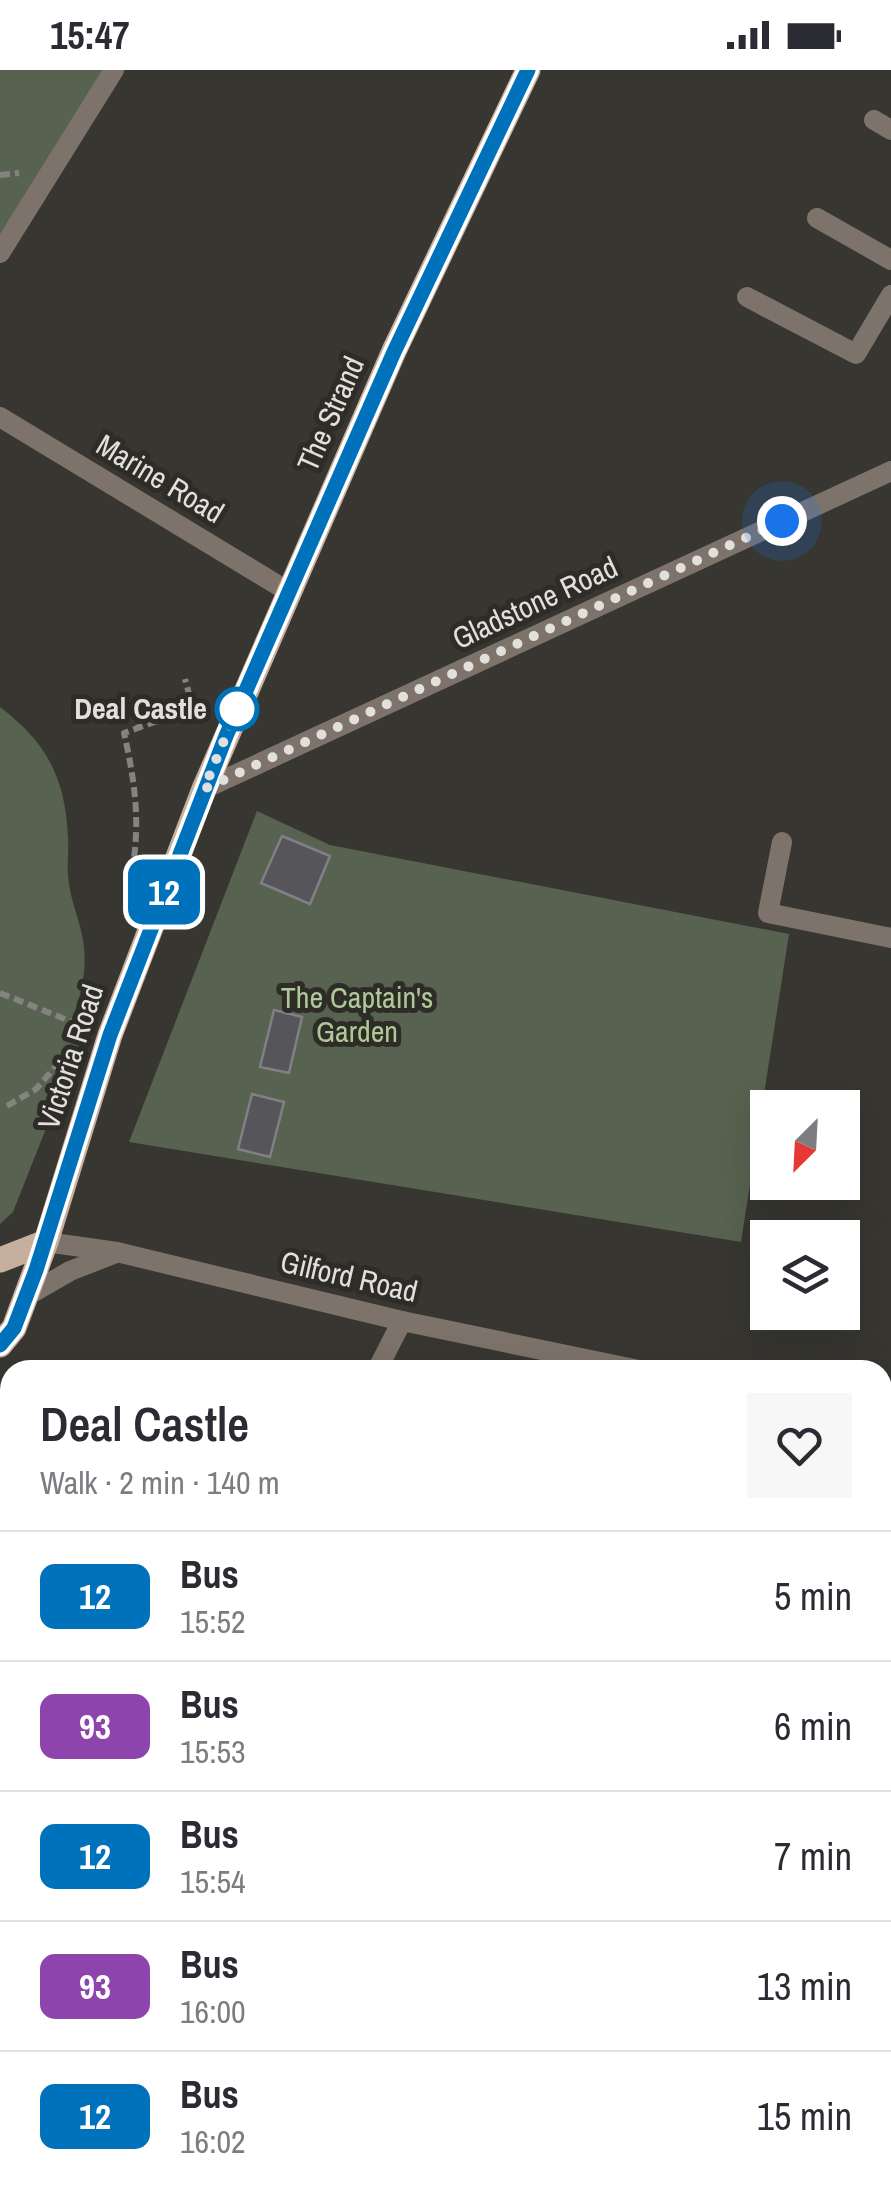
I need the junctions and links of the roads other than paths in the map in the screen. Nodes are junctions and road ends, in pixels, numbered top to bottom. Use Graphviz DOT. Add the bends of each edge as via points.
graph roads {
  1 [pos="114,70"];
  2 [pos="528,70"];
  3 [pos="817,218"];
  4 [pos="0,253"];
  5 [pos="891,260"];
  6 [pos="891,295"];
  7 [pos="747,298"];
  8 [pos="0,417"];
  9 [pos="891,471"];
  10 [pos="289,592"];
  11 [pos="204,789"];
  12 [pos="782,842"];
  13 [pos="891,938"];
  14 [pos="46,1242"];
  15 [pos="118,1252"];
  16 [pos="0,1260"];
  17 [pos="25,1297"];
  18 [pos="402,1322"];
  19 [pos="0,1345"];
  20 [pos="383,1360"];
  21 [pos="590,1360"];
  1 -- 4 [label="street"];
  2 -- 10 [label="main road, The Strand"];
  3 -- 5 [label="street"];
  6 -- 7 [label="street" via="856,354"];
  8 -- 10 [label="street, Marine Road"];
  9 -- 11 [label="street, Gladstone Road"];
  10 -- 11 [label="main road, The Strand"];
  11 -- 14 [label="main road, Victoria Road" via="110,1035"];
  12 -- 13 [label="street" via="768,913"];
  14 -- 15 [label="street, Gilford Road"];
  14 -- 16 [label="main road"];
  14 -- 17 [label="main road, Victoria Road"];
  15 -- 17 [label="street"];
  15 -- 18 [label="street, Gilford Road"];
  17 -- 19 [label="main road, Victoria Road"];
  18 -- 20 [label="street"];
  18 -- 21 [label="street, Gilford Road"];
}
